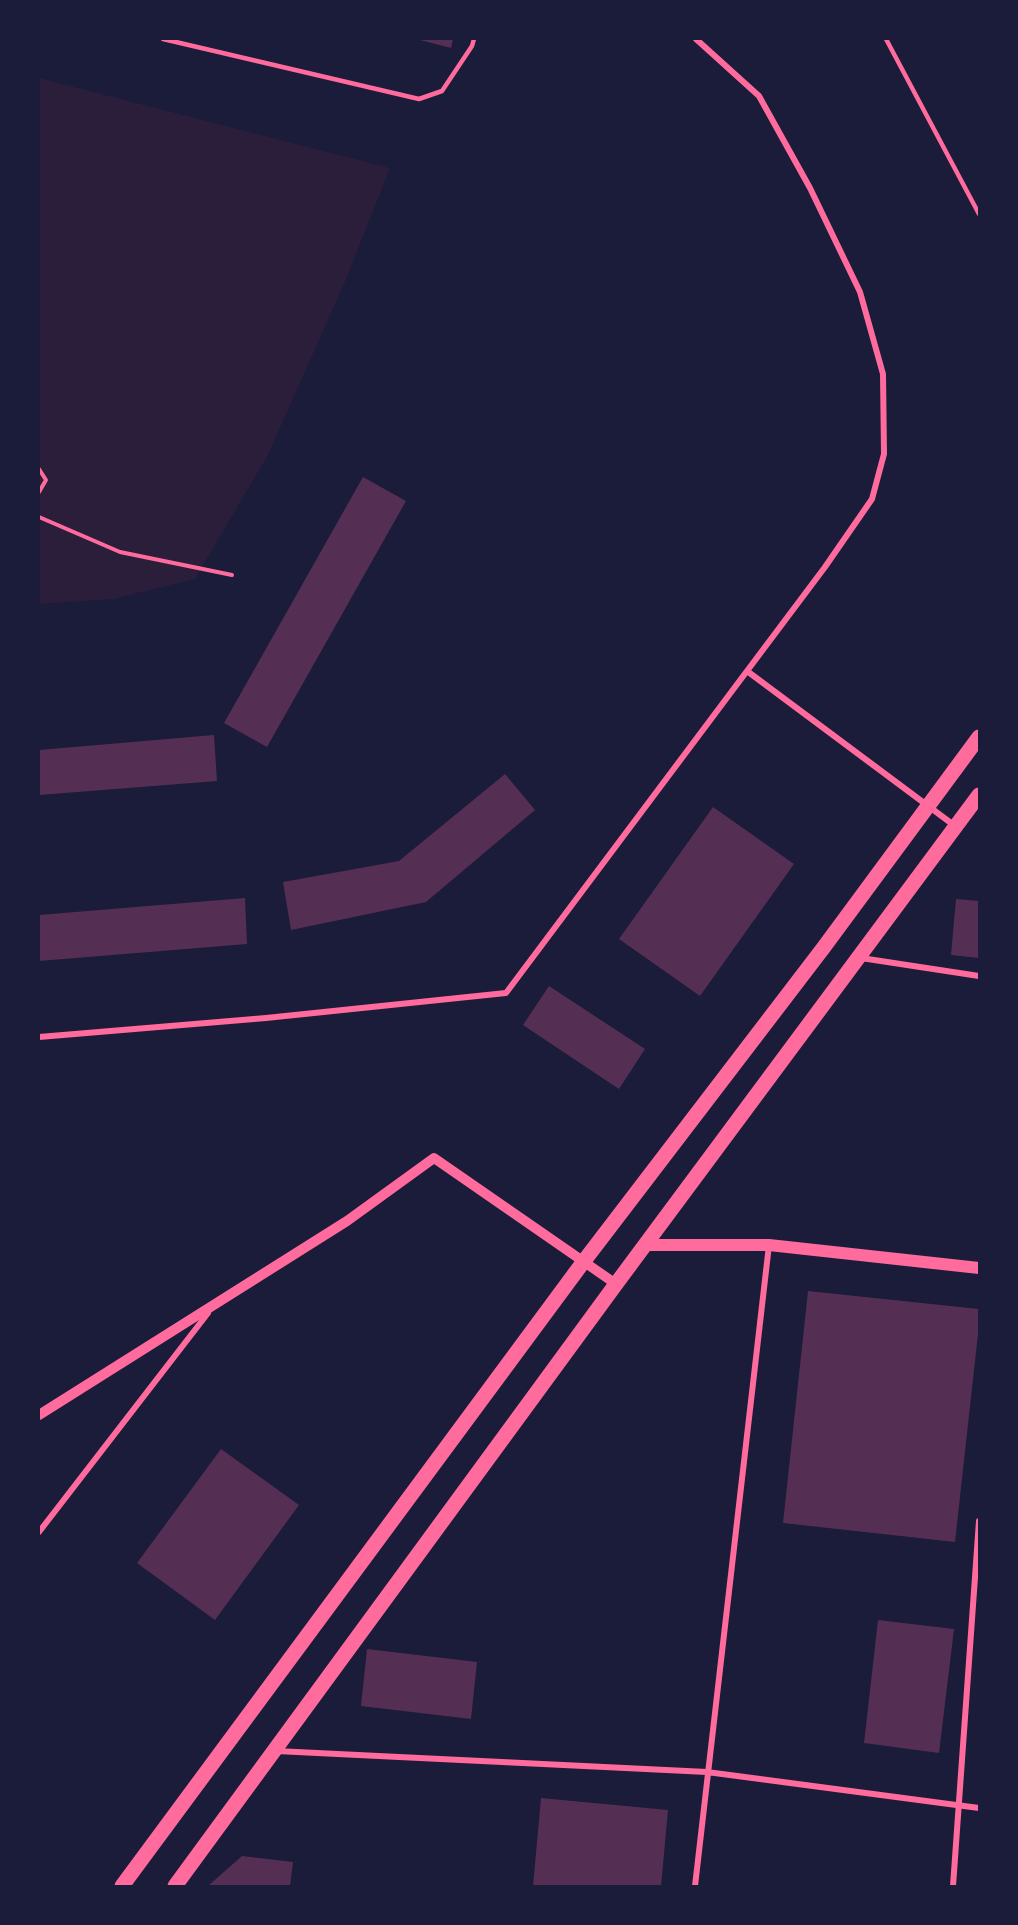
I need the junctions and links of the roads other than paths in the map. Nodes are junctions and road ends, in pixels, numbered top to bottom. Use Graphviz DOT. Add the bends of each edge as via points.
graph roads {
  1 [pos="164,39"];
  2 [pos="474,39"];
  3 [pos="696,39"];
  4 [pos="886,39"];
  5 [pos="979,214"];
  6 [pos="747,671"];
  7 [pos="979,737"];
  8 [pos="979,795"];
  9 [pos="927,807"];
  10 [pos="955,826"];
  11 [pos="857,957"];
  12 [pos="979,976"];
  13 [pos="39,1037"];
  14 [pos="645,1245"];
  15 [pos="769,1245"];
  16 [pos="584,1262"];
  17 [pos="979,1268"];
  18 [pos="616,1284"];
  19 [pos="213,1305"];
  20 [pos="39,1415"];
  21 [pos="979,1521"];
  22 [pos="39,1532"];
  23 [pos="978,1543"];
  24 [pos="275,1751"];
  25 [pos="707,1772"];
  26 [pos="960,1806"];
  27 [pos="979,1808"];
  28 [pos="122,1886"];
  29 [pos="176,1886"];
  30 [pos="695,1886"];
  31 [pos="953,1886"];
  1 -- 2 [label="lane" via="419,99 442,91"];
  3 -- 6 [label="street" via="765,106 860,292 883,374 884,454 872,499"];
  4 -- 5 [label="lane"];
  6 -- 9 [label="street"];
  6 -- 13 [label="street" via="506,993"];
  7 -- 9 [label="main road"];
  8 -- 10 [label="main road"];
  9 -- 10 [label="street"];
  9 -- 16 [label="main road"];
  10 -- 11 [label="main road"];
  11 -- 12 [label="street"];
  11 -- 14 [label="main road"];
  14 -- 15 [label="main road"];
  14 -- 18 [label="main road"];
  15 -- 17 [label="main road"];
  15 -- 25 [label="street"];
  16 -- 18 [label="street"];
  16 -- 19 [label="street" via="434,1158 347,1221"];
  16 -- 28 [label="main road"];
  18 -- 24 [label="main road"];
  19 -- 20 [label="street"];
  19 -- 22 [label="street"];
  21 -- 23 [label="street"];
  23 -- 26 [label="street"];
  24 -- 25 [label="street"];
  24 -- 29 [label="main road"];
  25 -- 26 [label="street"];
  25 -- 30 [label="street"];
  26 -- 27 [label="street"];
  26 -- 31 [label="street"];
}
